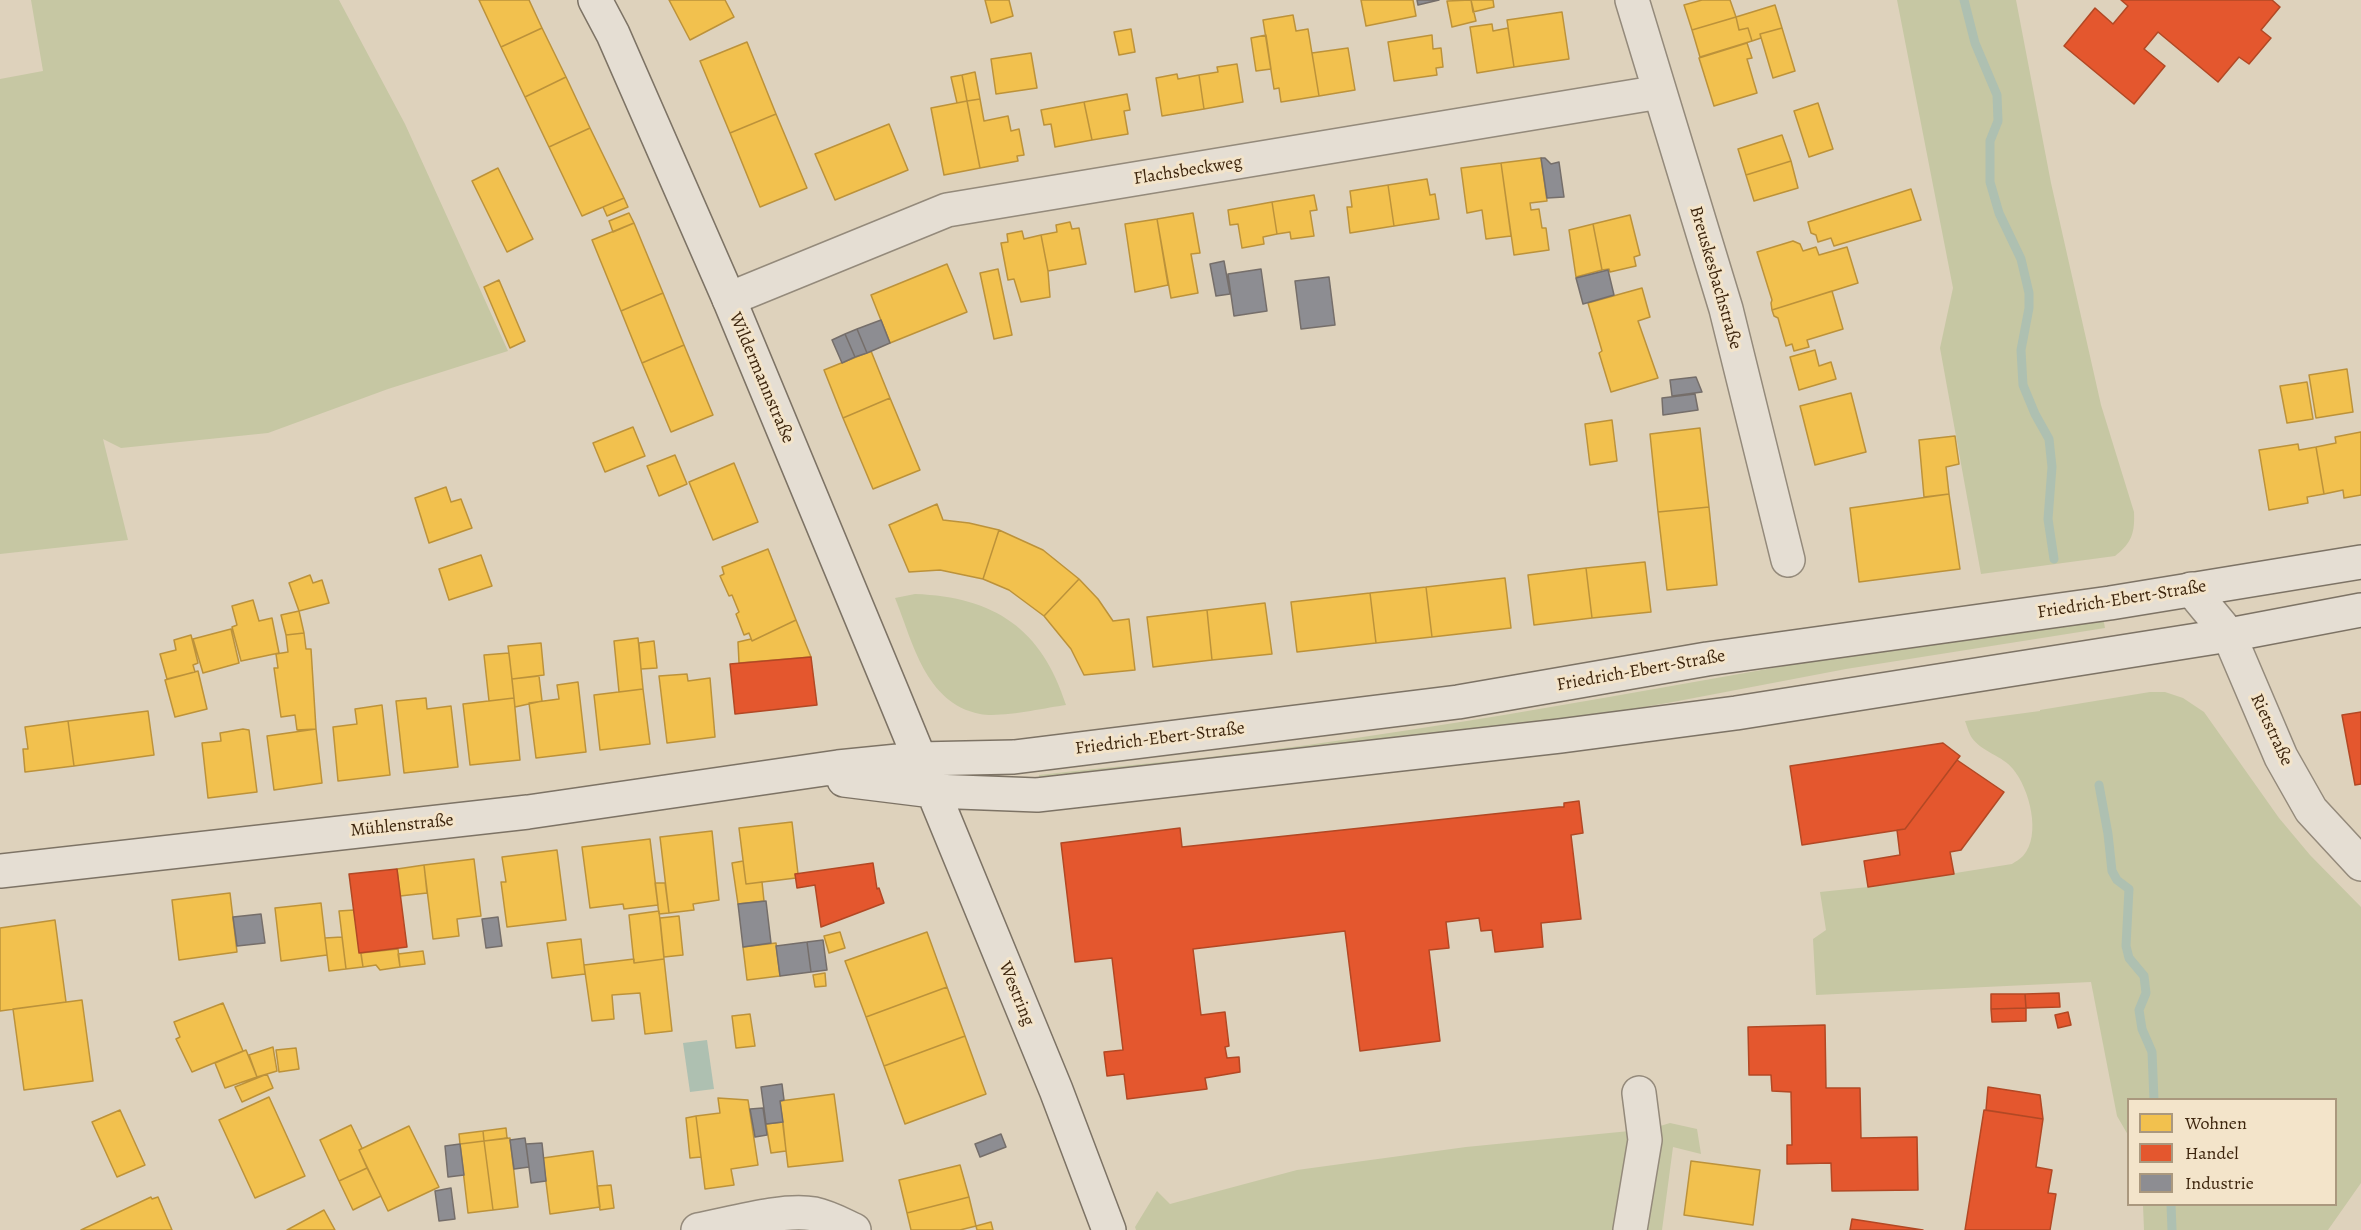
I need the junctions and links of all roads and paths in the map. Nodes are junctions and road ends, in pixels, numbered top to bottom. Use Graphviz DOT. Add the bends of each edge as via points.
graph roads {
  1 [pos="595,0"];
  2 [pos="1632,0"];
  3 [pos="1660,92"];
  4 [pos="729,299"];
  5 [pos="1788,560"];
  6 [pos="2361,562"];
  7 [pos="2191,590"];
  8 [pos="2361,610"];
  9 [pos="2229,635"];
  10 [pos="918,759"];
  11 [pos="804,772"];
  12 [pos="933,791"];
  13 [pos="2361,864"];
  14 [pos="0,871"];
  15 [pos="1639,1093"];
  16 [pos="698,1230"];
  17 [pos="854,1230"];
  18 [pos="1109,1230"];
  19 [pos="1630,1230"];
  1 -- 4 [label="main road, Wildermannstraße"];
  2 -- 3 [label="main road, Breuskesbachstraße"];
  3 -- 4 [label="main road, Flachsbeckweg" via="947,210"];
  3 -- 5 [label="main road, Breuskesbachstraße" via="1726,309"];
  4 -- 10 [label="main road, Wildermannstraße"];
  6 -- 7 [label="main road, Friedrich-Ebert-Straße"];
  7 -- 9 [label="main road, Rietstraße"];
  7 -- 10 [label="main road, Friedrich-Ebert-Straße" via="1707,659 1458,702 1014,757"];
  8 -- 9 [label="main road"];
  9 -- 12 [label="main road" via="1736,713 1570,735 1037,795"];
  9 -- 13 [label="main road, Rietstraße" via="2282,757 2311,810"];
  10 -- 11 [label="main road, Mühlenstraße"];
  10 -- 12 [label="main road, Westring"];
  11 -- 12 [label="main road, Mühlenstraße"];
  11 -- 14 [label="main road, Mühlenstraße" via="528,812"];
  12 -- 18 [label="main road, Westring"];
  15 -- 19 [label="main road" via="1646,1140"];
  16 -- 17 [label="main road" via="789,1213 827,1217"];
}
